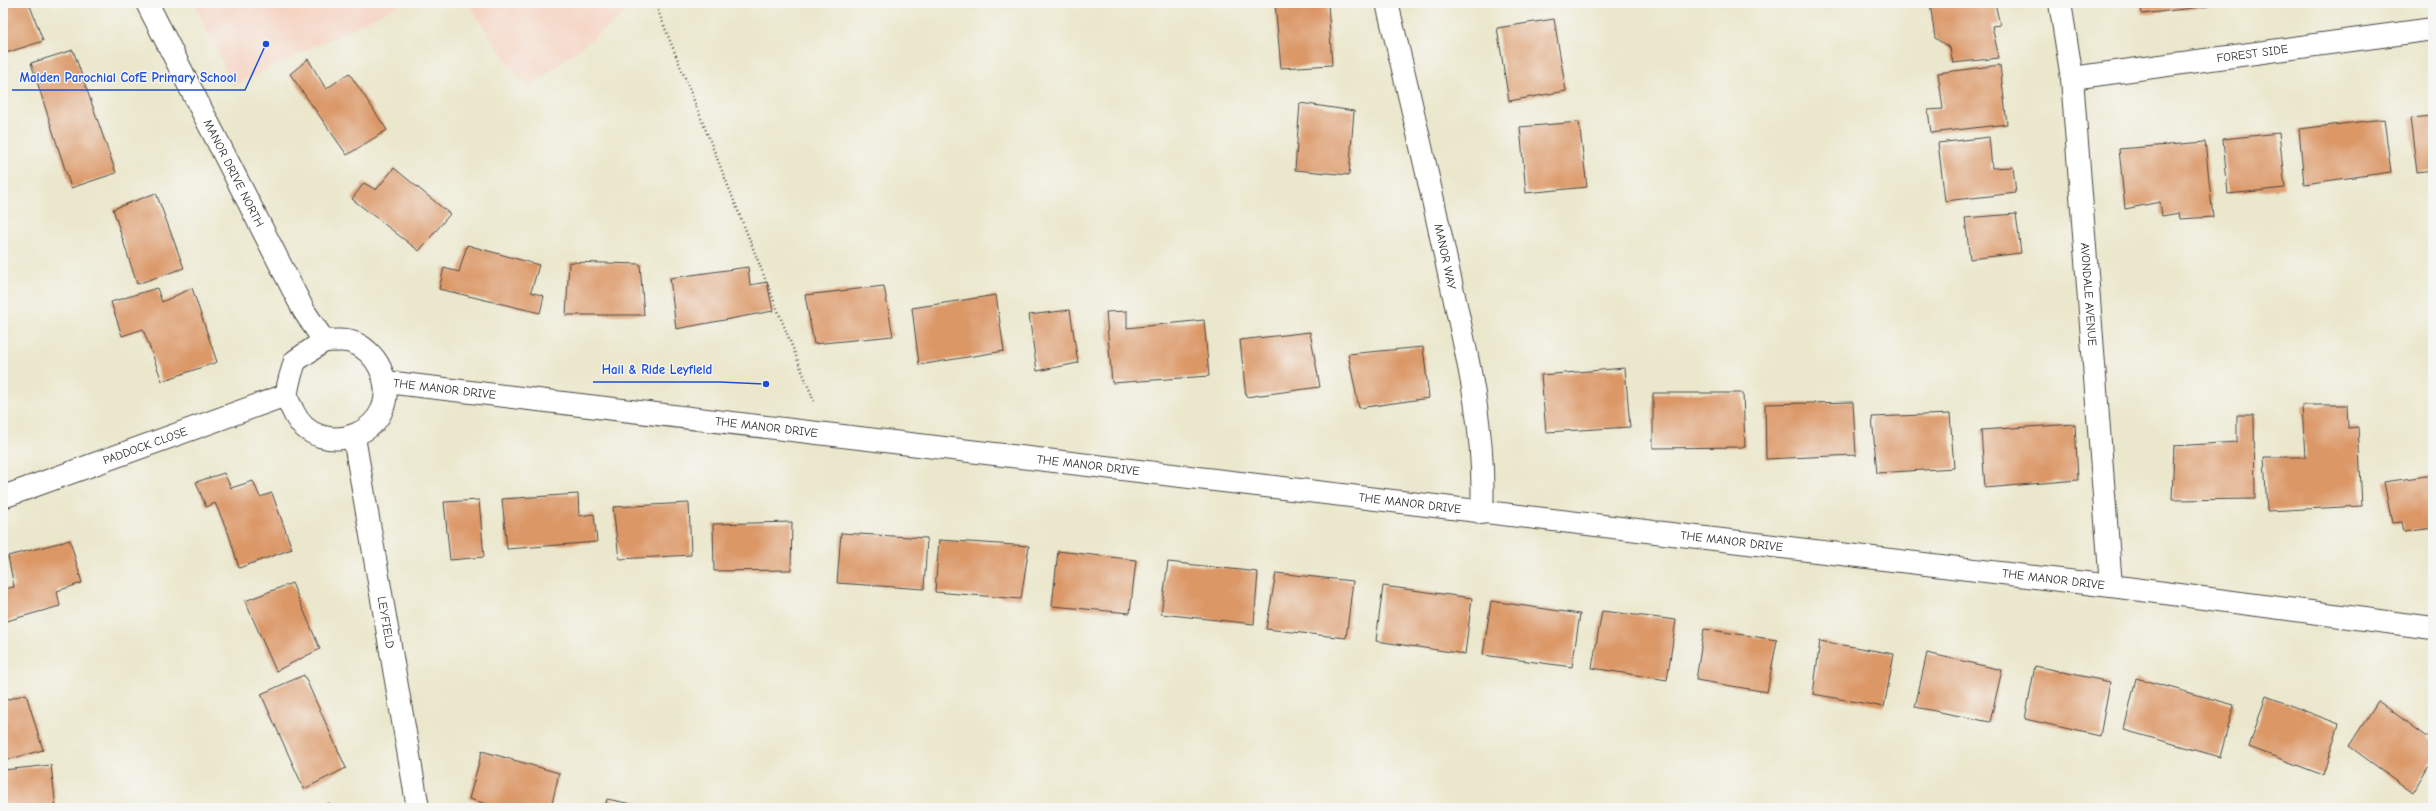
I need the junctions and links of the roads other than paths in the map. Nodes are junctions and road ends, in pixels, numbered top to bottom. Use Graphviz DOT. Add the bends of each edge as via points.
graph roads {
  1 [pos="147,3"];
  2 [pos="1387,3"];
  3 [pos="2060,3"];
  4 [pos="2433,29"];
  5 [pos="2072,78"];
  6 [pos="324,341"];
  7 [pos="386,382"];
  8 [pos="286,395"];
  9 [pos="354,436"];
  10 [pos="3,497"];
  11 [pos="1482,513"];
  12 [pos="2111,586"];
  13 [pos="2433,628"];
  14 [pos="418,808"];
  1 -- 6 [label="street, MANOR DRIVE NORTH" via="304,311"];
  2 -- 11 [label="street, MANOR WAY" via="1476,395 1484,473"];
  3 -- 5 [label="street, AVONDALE AVENUE"];
  4 -- 5 [label="street, FOREST SIDE"];
  5 -- 12 [label="street, AVONDALE AVENUE"];
  6 -- 7 [label="street" via="352,342 369,353 375,357"];
  6 -- 8 [label="street" via="295,361"];
  7 -- 9 [label="street" via="384,405 373,424"];
  7 -- 11 [label="street, THE MANOR DRIVE"];
  8 -- 9 [label="street" via="298,422 324,438"];
  8 -- 10 [label="street, PADDOCK CLOSE"];
  9 -- 14 [label="street, LEYFIELD"];
  11 -- 12 [label="street, THE MANOR DRIVE"];
  12 -- 13 [label="street, THE MANOR DRIVE"];
}
